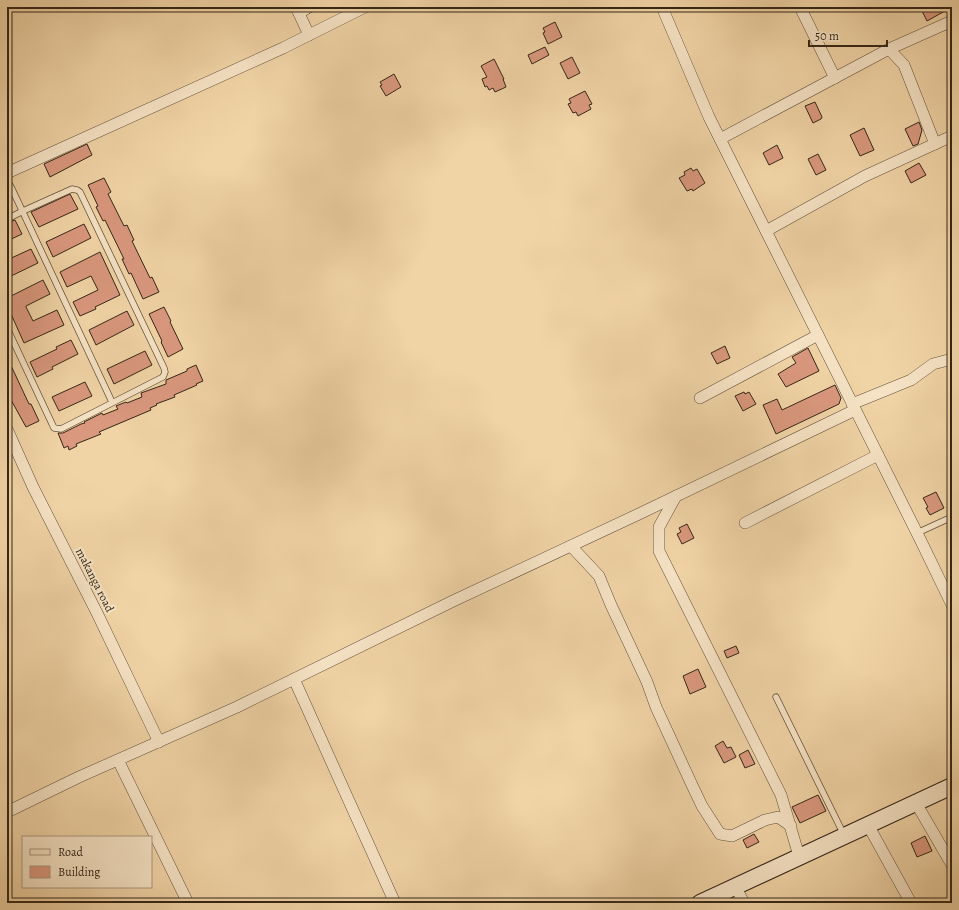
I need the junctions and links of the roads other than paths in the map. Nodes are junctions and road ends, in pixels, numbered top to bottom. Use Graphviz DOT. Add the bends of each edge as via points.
graph roads {
  1 [pos="309,7"];
  2 [pos="365,7"];
  3 [pos="662,7"];
  4 [pos="800,7"];
  5 [pos="297,10"];
  6 [pos="952,21"];
  7 [pos="309,35"];
  8 [pos="889,49"];
  9 [pos="835,78"];
  10 [pos="952,136"];
  11 [pos="720,139"];
  12 [pos="935,144"];
  13 [pos="7,173"];
  14 [pos="7,180"];
  15 [pos="23,211"];
  16 [pos="7,219"];
  17 [pos="766,231"];
  18 [pos="7,328"];
  19 [pos="818,335"];
  20 [pos="952,359"];
  21 [pos="700,398"];
  22 [pos="112,402"];
  23 [pos="854,407"];
  24 [pos="7,429"];
  25 [pos="878,455"];
  26 [pos="676,496"];
  27 [pos="952,517"];
  28 [pos="745,523"];
  29 [pos="917,533"];
  30 [pos="571,546"];
  31 [pos="952,605"];
  32 [pos="294,680"];
  33 [pos="776,698"];
  34 [pos="159,742"];
  35 [pos="118,760"];
  36 [pos="952,786"];
  37 [pos="916,803"];
  38 [pos="7,812"];
  39 [pos="868,825"];
  40 [pos="791,826"];
  41 [pos="844,836"];
  42 [pos="799,856"];
  43 [pos="952,865"];
  44 [pos="735,886"];
  45 [pos="188,903"];
  46 [pos="395,903"];
  47 [pos="700,903"];
  48 [pos="744,903"];
  49 [pos="911,903"];
  1 -- 5 [label="street"];
  2 -- 7 [label="street"];
  3 -- 11 [label="street"];
  4 -- 9 [label="street"];
  5 -- 7 [label="street"];
  6 -- 8 [label="street"];
  7 -- 13 [label="street"];
  8 -- 9 [label="street"];
  8 -- 12 [label="street" via="904,65"];
  9 -- 11 [label="street"];
  10 -- 12 [label="street"];
  11 -- 17 [label="street"];
  12 -- 17 [label="street" via="865,176"];
  14 -- 15 [label="lane"];
  15 -- 16 [label="lane"];
  15 -- 22 [label="lane"];
  15 -- 22 [label="lane" via="72,190 80,192 164,368 163,377"];
  17 -- 19 [label="street"];
  18 -- 22 [label="lane" via="54,428 60,429"];
  19 -- 21 [label="street"];
  19 -- 23 [label="street"];
  20 -- 23 [label="street" via="933,364 911,380"];
  23 -- 25 [label="street"];
  23 -- 26 [label="street"];
  24 -- 34 [label="street, makanga road"];
  25 -- 28 [label="street"];
  25 -- 29 [label="street"];
  26 -- 30 [label="street"];
  26 -- 40 [label="street" via="659,527 659,551 781,795"];
  27 -- 29 [label="lane"];
  29 -- 31 [label="street"];
  30 -- 32 [label="street"];
  30 -- 40 [label="street" via="599,576 692,786 720,834 732,836 765,820 778,818"];
  32 -- 34 [label="street"];
  32 -- 46 [label="street"];
  33 -- 41 [label="lane"];
  34 -- 35 [label="street"];
  35 -- 38 [label="street"];
  35 -- 45 [label="street"];
  36 -- 37 [label="street"];
  37 -- 39 [label="street"];
  37 -- 43 [label="street"];
  39 -- 41 [label="street"];
  39 -- 49 [label="street"];
  40 -- 42 [label="street"];
  41 -- 42 [label="street"];
  42 -- 44 [label="street"];
  44 -- 47 [label="street"];
  44 -- 48 [label="street"];
}
